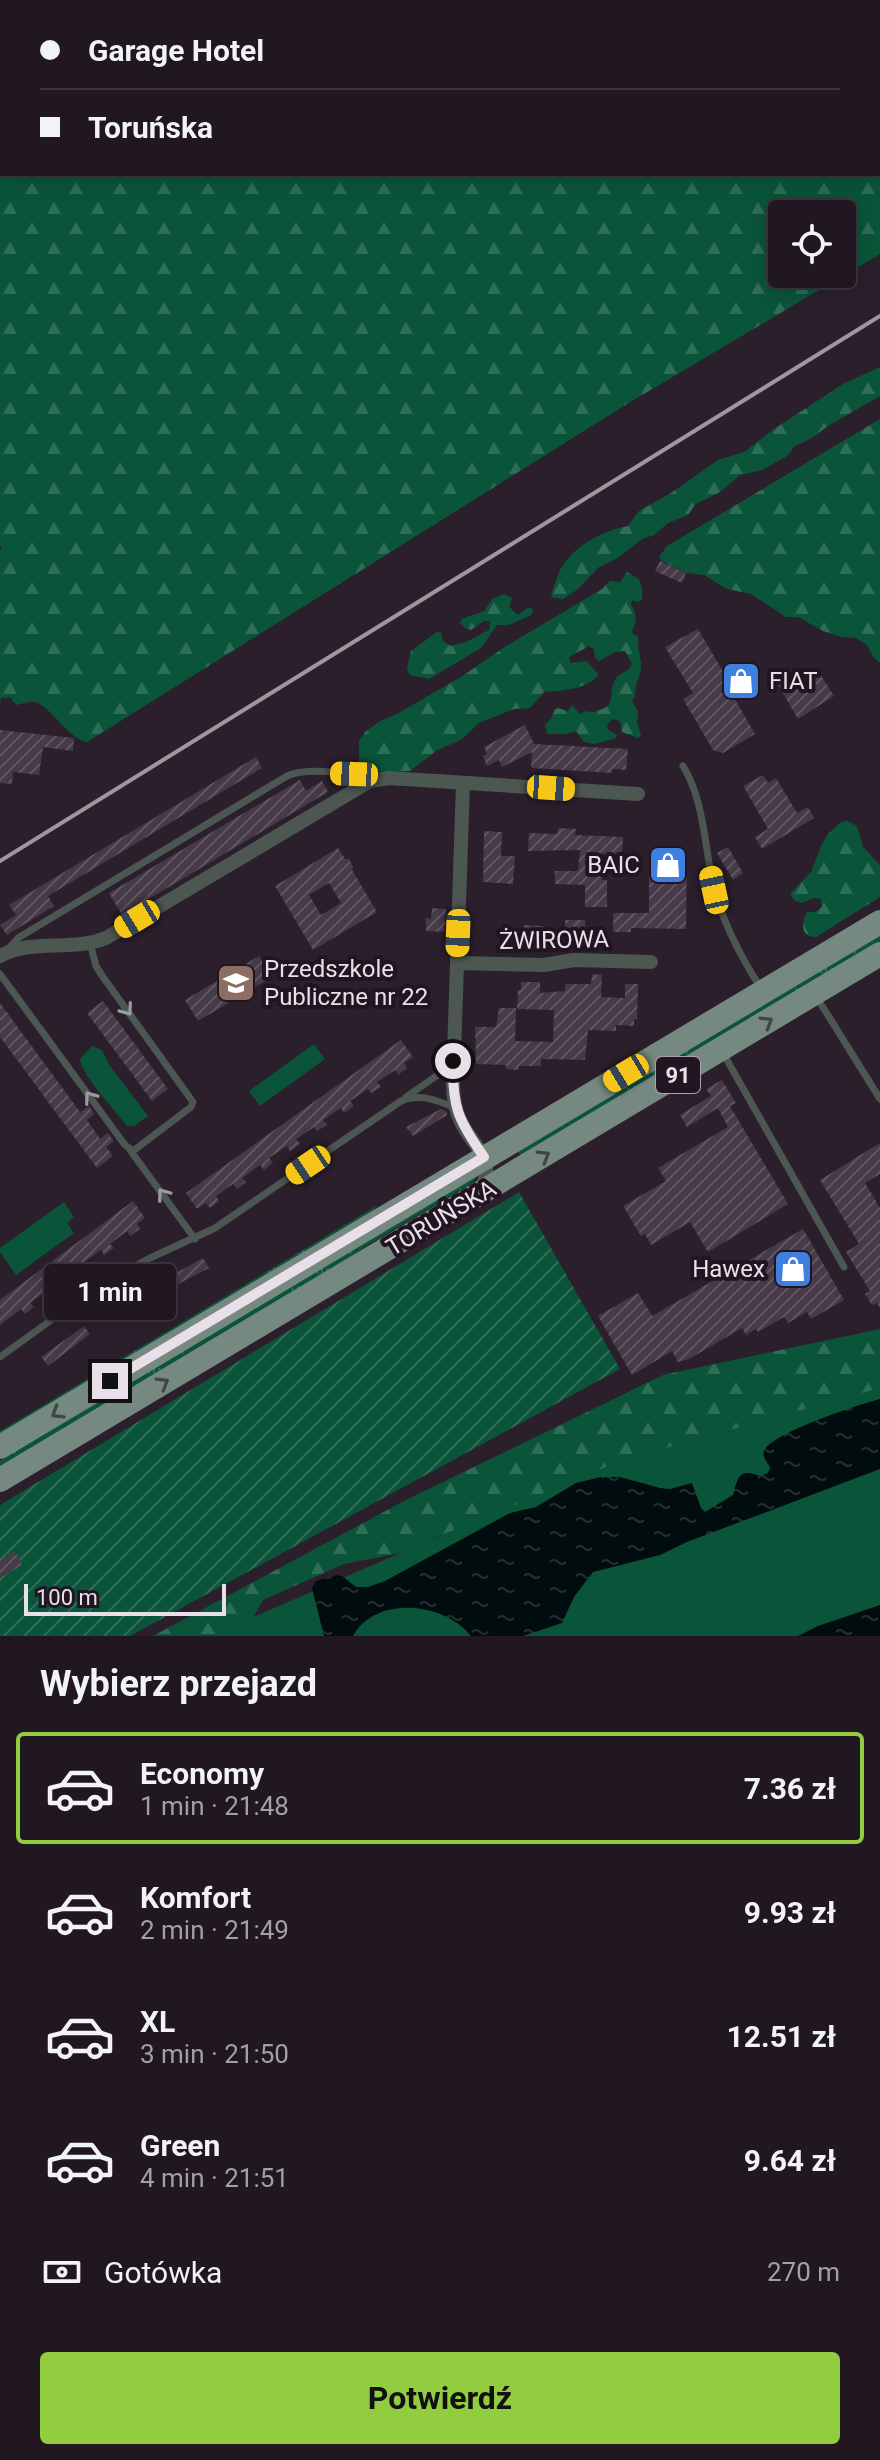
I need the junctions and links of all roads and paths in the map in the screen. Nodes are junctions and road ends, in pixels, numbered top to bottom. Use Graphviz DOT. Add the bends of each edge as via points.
graph roads {
  1 [pos="683,766"];
  2 [pos="370,781"];
  3 [pos="463,783"];
  4 [pos="638,794"];
  5 [pos="880,922"];
  6 [pos="90,943"];
  7 [pos="3,954"];
  8 [pos="880,954"];
  9 [pos="651,962"];
  10 [pos="457,963"];
  11 [pos="0,974"];
  12 [pos="763,992"];
  13 [pos="814,993"];
  14 [pos="721,1049"];
  15 [pos="453,1061"];
  16 [pos="880,1099"];
  17 [pos="401,1101"];
  18 [pos="455,1107"];
  19 [pos="130,1150"];
  20 [pos="484,1157"];
  21 [pos="477,1197"];
  22 [pos="195,1239"];
  23 [pos="844,1267"];
  24 [pos="0,1357"];
  25 [pos="0,1447"];
  26 [pos="0,1480"];
  1 -- 12 [label="lane" via="698,802 720,908"];
  2 -- 3 [label="street"];
  2 -- 6 [label="street"];
  2 -- 7 [label="lane" via="354,774 287,776 18,938"];
  3 -- 4 [label="street"];
  3 -- 10 [label="street"];
  5 -- 12 [label="main road, TORUŃSKA / 91"];
  6 -- 7 [label="street" via="26,946"];
  6 -- 19 [label="lane, one-way" via="103,977 193,1102"];
  8 -- 13 [label="main road, TORUŃSKA / 91"];
  9 -- 10 [label="street, ŻWIROWA"];
  10 -- 15 [label="street"];
  19 -- 11 [label="lane, one-way"];
  12 -- 20 [label="main road, TORUŃSKA / 91"];
  14 -- 13 [label="main road, TORUŃSKA / 91, one-way"];
  13 -- 16 [label="lane"];
  21 -- 14 [label="main road, TORUŃSKA / 91, one-way"];
  14 -- 23 [label="lane"];
  15 -- 17 [label="lane"];
  15 -- 18 [label="street"];
  17 -- 18 [label="lane" via="427,1098"];
  17 -- 22 [label="lane"];
  18 -- 20 [label="street"];
  22 -- 19 [label="lane, one-way"];
  20 -- 21 [label="street" via="488,1168"];
  20 -- 25 [label="main road, TORUŃSKA / 91, one-way"];
  26 -- 21 [label="main road, TORUŃSKA / 91, one-way"];
  22 -- 24 [label="lane" via="97,1287"];
}
